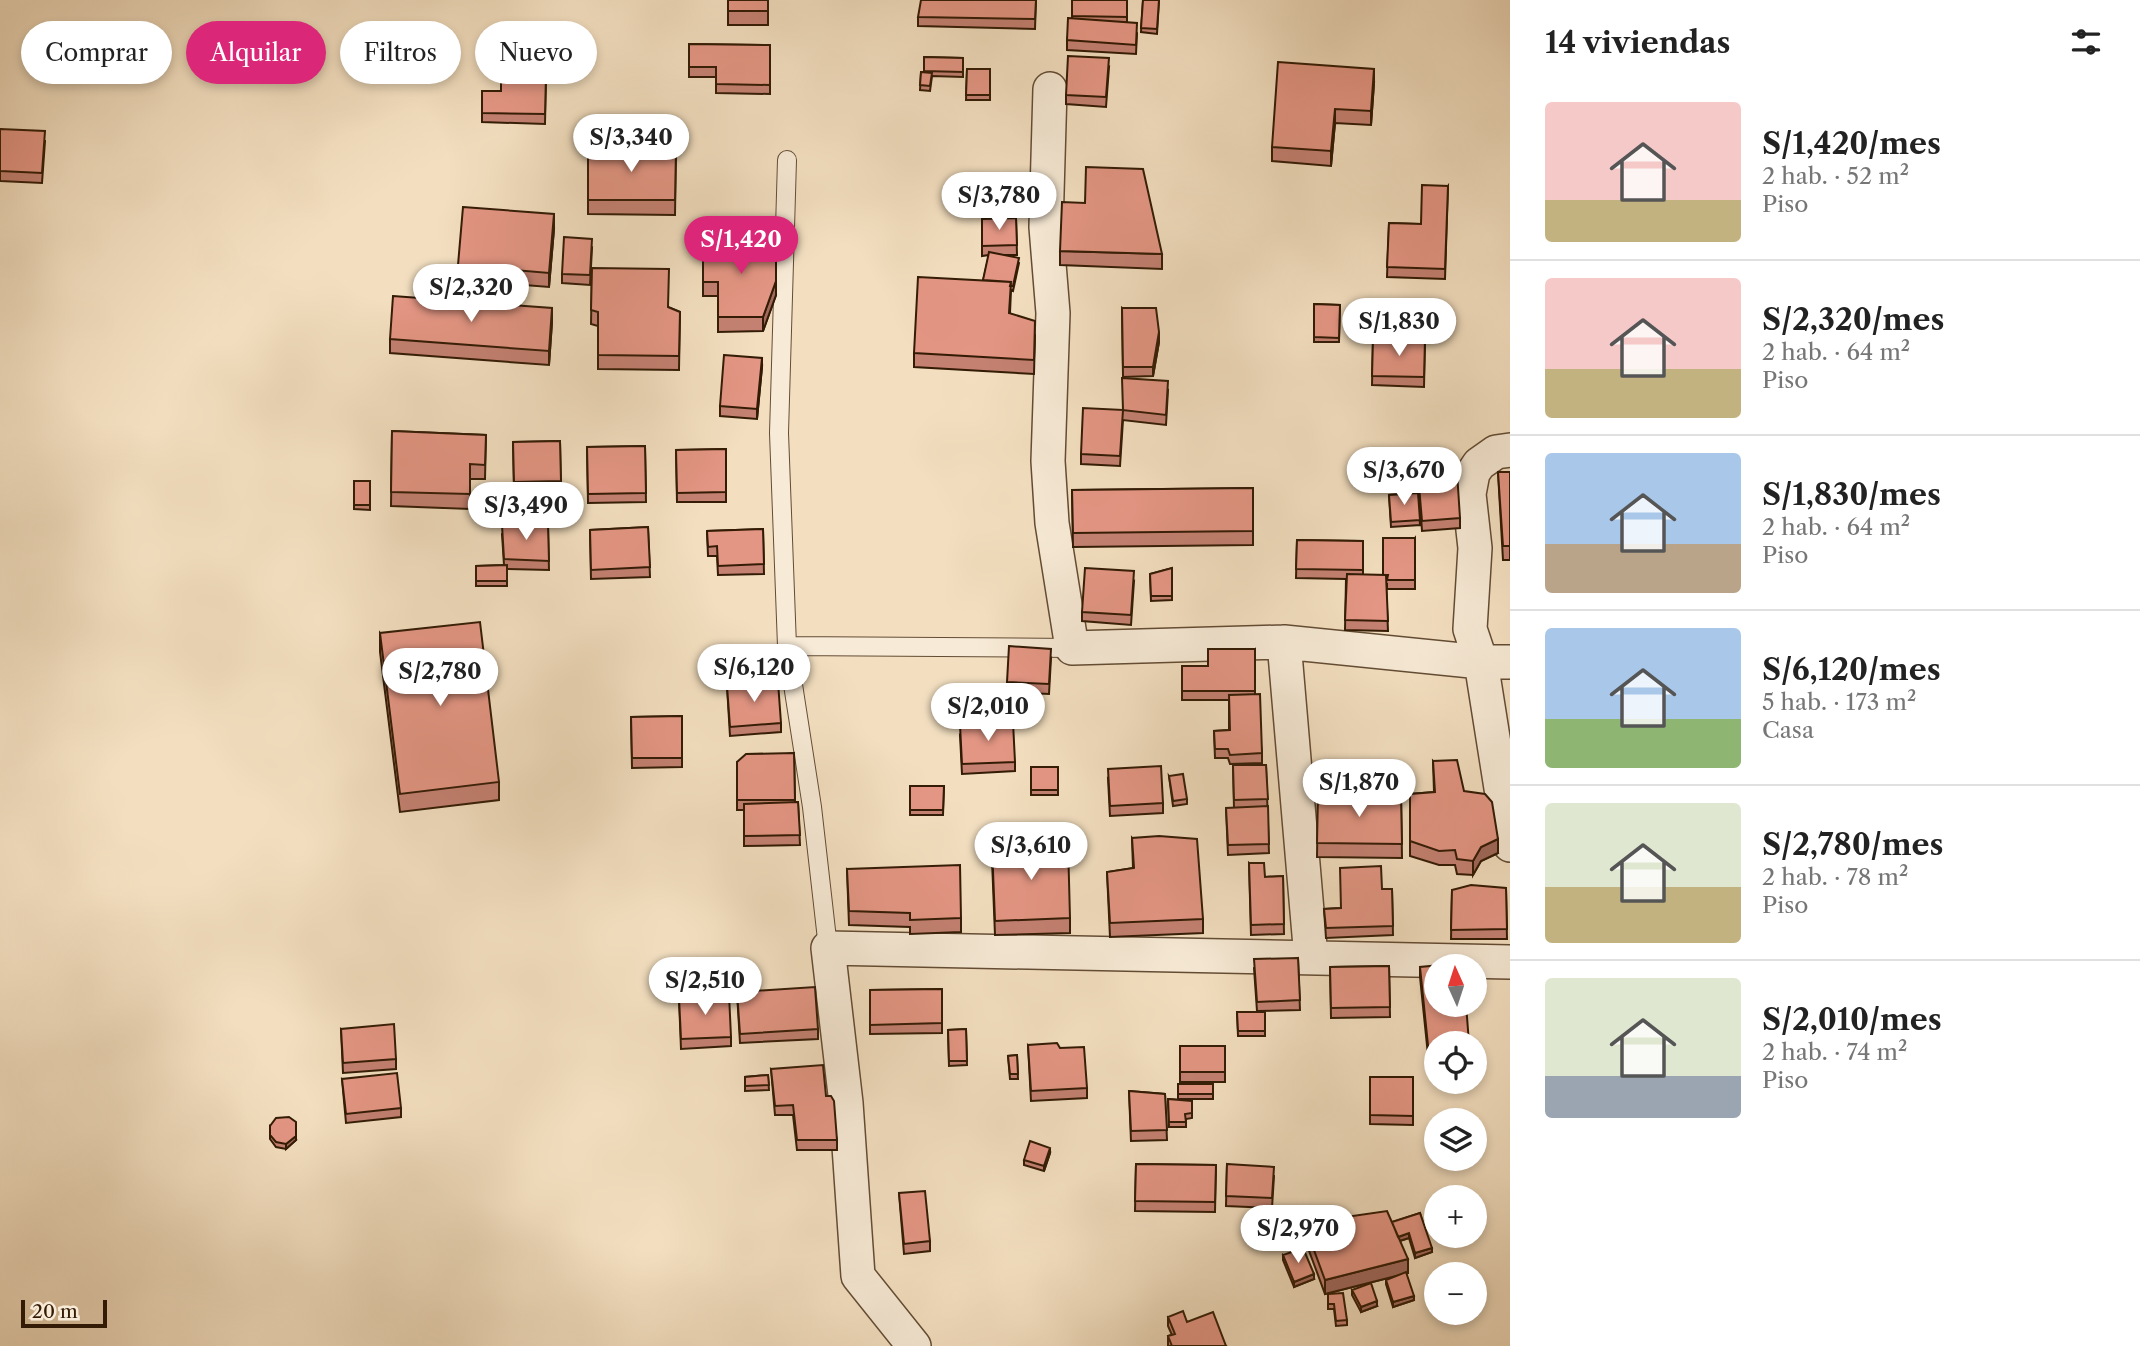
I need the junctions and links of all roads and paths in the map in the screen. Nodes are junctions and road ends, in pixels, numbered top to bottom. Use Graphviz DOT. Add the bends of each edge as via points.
graph roads {
  1 [pos="1050,89"];
  2 [pos="787,160"];
  3 [pos="1510,450"];
  4 [pos="1284,642"];
  5 [pos="787,646"];
  6 [pos="1072,648"];
  7 [pos="1496,662"];
  8 [pos="1510,845"];
  9 [pos="828,948"];
  10 [pos="1311,958"];
  11 [pos="1510,962"];
  12 [pos="914,1346"];
  1 -- 6 [label="street" via="1046,227 1053,326 1048,461 1052,523"];
  2 -- 5 [label="lane" via="779,433"];
  3 -- 7 [label="street" via="1486,457 1470,483 1475,548 1470,629"];
  4 -- 6 [label="street"];
  4 -- 7 [label="street"];
  4 -- 10 [label="street"];
  5 -- 6 [label="lane"];
  5 -- 9 [label="lane"];
  7 -- 8 [label="street"];
  9 -- 10 [label="street"];
  9 -- 12 [label="street" via="846,1103 858,1276"];
  10 -- 11 [label="street"];
}
